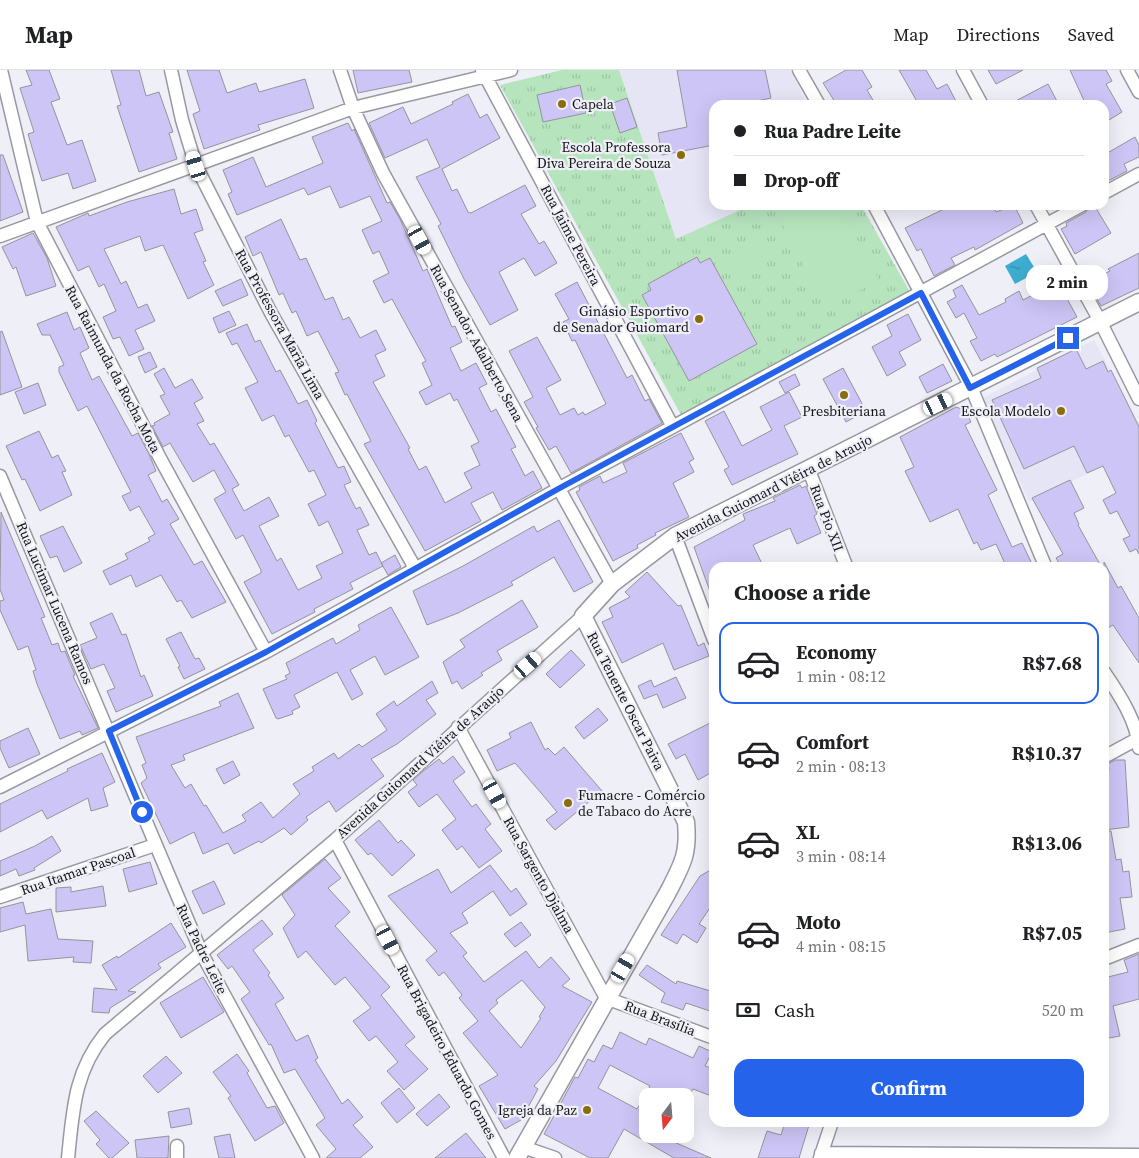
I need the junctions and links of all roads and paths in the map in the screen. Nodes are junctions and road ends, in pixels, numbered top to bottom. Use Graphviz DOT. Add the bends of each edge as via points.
graph roads {
  1 [pos="1,70"];
  2 [pos="171,70"];
  3 [pos="340,70"];
  4 [pos="511,70"];
  5 [pos="800,70"];
  6 [pos="963,70"];
  7 [pos="1127,70"];
  8 [pos="484,73"];
  9 [pos="1139,92"];
  10 [pos="816,100"];
  11 [pos="979,100"];
  12 [pos="353,108"];
  13 [pos="196,166"];
  14 [pos="1139,174"];
  15 [pos="1109,190"];
  16 [pos="877,210"];
  17 [pos="1039,210"];
  18 [pos="1073,210"];
  19 [pos="37,222"];
  20 [pos="1046,224"];
  21 [pos="0,236"];
  22 [pos="921,293"];
  23 [pos="1139,302"];
  24 [pos="1100,321"];
  25 [pos="970,388"];
  26 [pos="1139,399"];
  27 [pos="673,427"];
  28 [pos="808,468"];
  29 [pos="0,476"];
  30 [pos="558,489"];
  31 [pos="675,536"];
  32 [pos="845,562"];
  33 [pos="1043,562"];
  34 [pos="414,568"];
  35 [pos="612,584"];
  36 [pos="583,616"];
  37 [pos="709,627"];
  38 [pos="266,652"];
  39 [pos="1109,680"];
  40 [pos="458,727"];
  41 [pos="109,731"];
  42 [pos="1139,741"];
  43 [pos="1109,756"];
  44 [pos="0,787"];
  45 [pos="334,840"];
  46 [pos="155,845"];
  47 [pos="0,897"];
  48 [pos="1139,945"];
  49 [pos="202,954"];
  50 [pos="1109,957"];
  51 [pos="606,998"];
  52 [pos="709,1036"];
  53 [pos="830,1127"];
  54 [pos="520,1152"];
  55 [pos="1139,1155"];
  56 [pos="821,1156"];
  57 [pos="68,1158"];
  58 [pos="313,1158"];
  59 [pos="504,1158"];
  60 [pos="554,1158"];
  1 -- 19 [label="street, Rua Raimunda da Rocha Mota"];
  2 -- 13 [label="street, Rua Professora Maria Lima"];
  3 -- 12 [label="street, Rua Senador Adalberto Sena"];
  4 -- 8 [label="street"];
  5 -- 10 [label="street"];
  6 -- 11 [label="street"];
  7 -- 9 [label="street"];
  8 -- 12 [label="street"];
  8 -- 27 [label="street, Rua Jaime Pereira"];
  12 -- 13 [label="street"];
  12 -- 30 [label="street, Rua Senador Adalberto Sena" via="383,173"];
  13 -- 19 [label="street"];
  13 -- 34 [label="street, Rua Professora Maria Lima" via="271,313"];
  14 -- 15 [label="street"];
  16 -- 22 [label="street"];
  17 -- 20 [label="street"];
  18 -- 20 [label="street"];
  19 -- 21 [label="street"];
  19 -- 38 [label="street, Rua Raimunda da Rocha Mota"];
  20 -- 22 [label="street"];
  20 -- 24 [label="street"];
  22 -- 25 [label="street"];
  22 -- 27 [label="street"];
  23 -- 24 [label="street, Avenida Guiomard Viêira de Araujo"];
  24 -- 25 [label="street, Avenida Guiomard Viêira de Araujo"];
  24 -- 26 [label="street"];
  25 -- 28 [label="street, Avenida Guiomard Viêira de Araujo"];
  25 -- 33 [label="street"];
  27 -- 30 [label="street"];
  28 -- 31 [label="street, Avenida Guiomard Viêira de Araujo"];
  28 -- 32 [label="street, Rua Pio XII"];
  29 -- 41 [label="street, Rua Lucimar Lucena Ramos"];
  30 -- 34 [label="street"];
  30 -- 35 [label="street, Rua Senador Adalberto Sena"];
  31 -- 35 [label="street, Avenida Guiomard Viêira de Araujo"];
  31 -- 37 [label="street"];
  34 -- 38 [label="street"];
  35 -- 36 [label="street, Avenida Guiomard Viêira de Araujo"];
  36 -- 40 [label="street, Avenida Guiomard Viêira de Araujo"];
  36 -- 51 [label="street, Rua Tenente Oscar Paiva" via="686,822 688,845 679,870"];
  38 -- 41 [label="street"];
  39 -- 42 [label="street" via="1121,698"];
  40 -- 45 [label="street, Avenida Guiomard Viêira de Araujo"];
  40 -- 51 [label="street, Rua Sargento Djalma"];
  41 -- 44 [label="street"];
  41 -- 46 [label="street, Rua Padre Leite"];
  42 -- 43 [label="street"];
  45 -- 49 [label="street, Avenida Guiomard Viêira de Araujo"];
  45 -- 59 [label="street, Rua Brigadeiro Eduardo Gomes"];
  46 -- 47 [label="street, Rua Itamar Pascoal"];
  46 -- 49 [label="street, Rua Padre Leite"];
  48 -- 50 [label="street"];
  49 -- 57 [label="street, Avenida Guiomard Viêira de Araujo" via="105,1034 91,1052 82,1074"];
  49 -- 58 [label="street, Rua Padre Leite"];
  51 -- 52 [label="street, Rua Brasília"];
  51 -- 54 [label="street, Rua Tenente Oscar Paiva"];
  53 -- 56 [label="street"];
  54 -- 60 [label="street"];
  55 -- 56 [label="street"];
}
